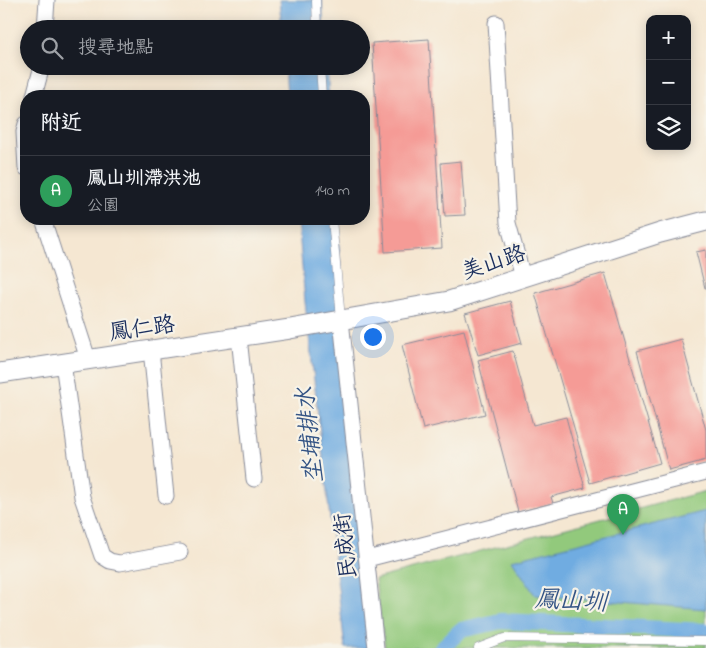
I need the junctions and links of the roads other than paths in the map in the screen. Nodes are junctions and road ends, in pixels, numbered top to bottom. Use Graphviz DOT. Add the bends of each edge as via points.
graph roads {
  1 [pos="47,0"];
  2 [pos="316,0"];
  3 [pos="46,20"];
  4 [pos="317,20"];
  5 [pos="496,23"];
  6 [pos="40,75"];
  7 [pos="321,75"];
  8 [pos="36,90"];
  9 [pos="322,90"];
  10 [pos="706,221"];
  11 [pos="45,225"];
  12 [pos="332,225"];
  13 [pos="522,277"];
  14 [pos="338,321"];
  15 [pos="290,329"];
  16 [pos="239,337"];
  17 [pos="151,350"];
  18 [pos="88,359"];
  19 [pos="62,363"];
  20 [pos="0,373"];
  21 [pos="706,472"];
  22 [pos="254,480"];
  23 [pos="166,496"];
  24 [pos="180,552"];
  25 [pos="366,559"];
  26 [pos="706,641"];
  27 [pos="376,648"];
  28 [pos="478,648"];
  1 -- 3 [label="street"];
  2 -- 4 [label="lane"];
  5 -- 13 [label="street" via="508,223"];
  6 -- 8 [label="street"];
  7 -- 9 [label="lane"];
  10 -- 13 [label="street, 美山路"];
  11 -- 18 [label="street"];
  12 -- 14 [label="lane"];
  13 -- 14 [label="street, 美山路" via="449,301"];
  14 -- 15 [label="street, 美山路"];
  14 -- 25 [label="street, 民成街"];
  15 -- 16 [label="street, 鳳仁路"];
  16 -- 17 [label="street, 鳳仁路"];
  16 -- 22 [label="street"];
  17 -- 18 [label="street, 鳳仁路"];
  17 -- 23 [label="street"];
  18 -- 19 [label="street, 鳳仁路"];
  19 -- 20 [label="street, 鳳仁路"];
  19 -- 24 [label="street" via="82,497 102,556 120,563"];
  21 -- 25 [label="street"];
  25 -- 27 [label="street, 民成街"];
  26 -- 28 [label="lane" via="504,638"];
}
